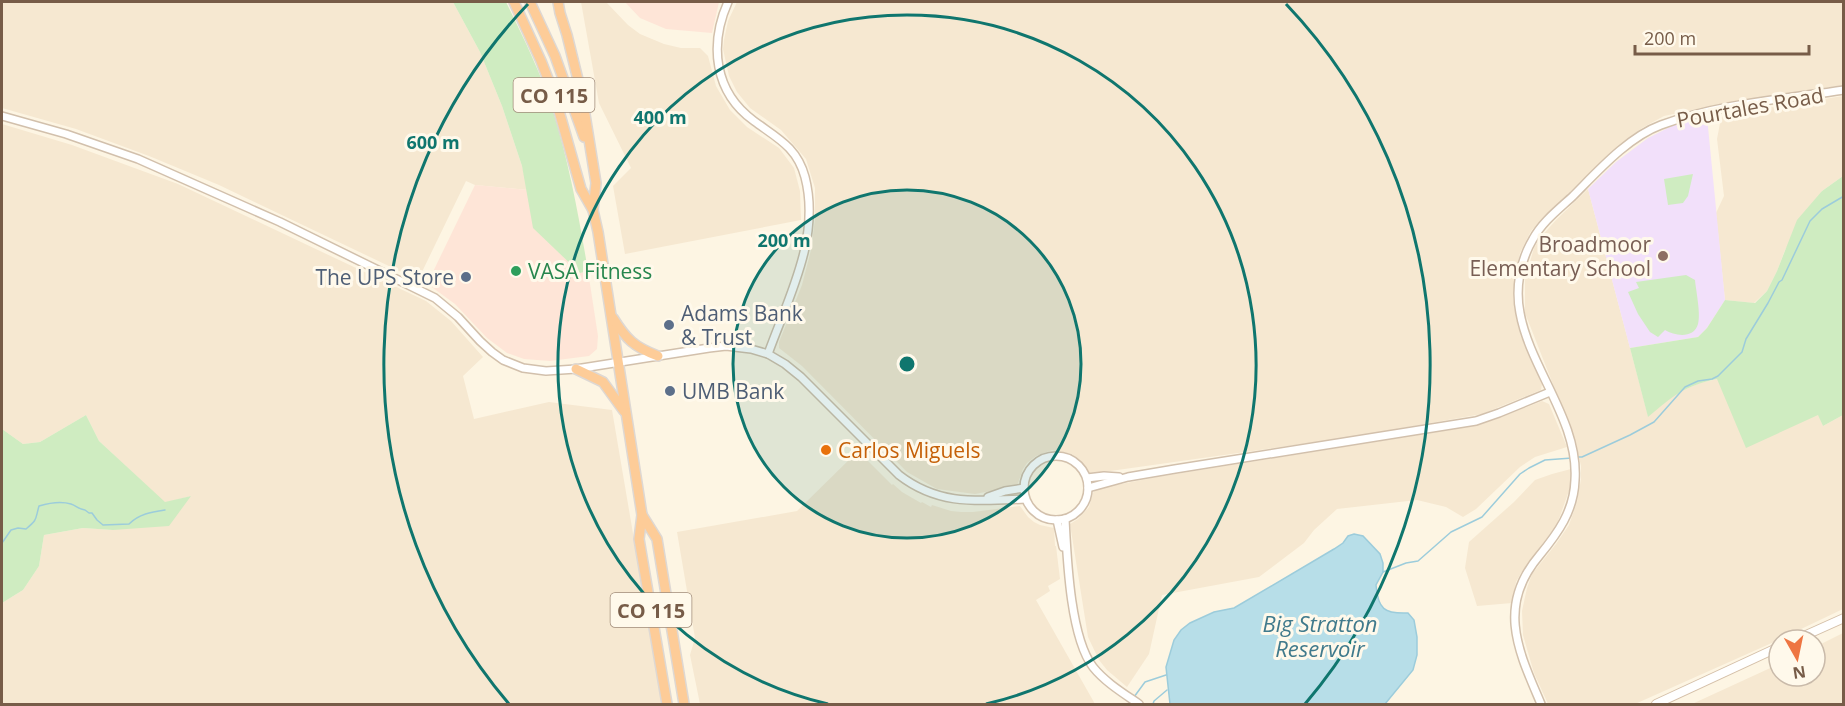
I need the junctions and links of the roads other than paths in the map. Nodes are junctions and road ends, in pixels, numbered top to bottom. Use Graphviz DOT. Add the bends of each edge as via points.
graph roads {
  1 [pos="514,2"];
  2 [pos="530,2"];
  3 [pos="558,2"];
  4 [pos="728,2"];
  5 [pos="1844,90"];
  6 [pos="2,116"];
  7 [pos="591,159"];
  8 [pos="593,210"];
  9 [pos="610,313"];
  10 [pos="768,354"];
  11 [pos="658,356"];
  12 [pos="618,363"];
  13 [pos="576,369"];
  14 [pos="1550,392"];
  15 [pos="626,413"];
  16 [pos="1128,477"];
  17 [pos="1087,478"];
  18 [pos="1024,488"];
  19 [pos="1088,488"];
  20 [pos="1025,499"];
  21 [pos="982,500"];
  22 [pos="642,515"];
  23 [pos="1065,519"];
  24 [pos="1057,520"];
  25 [pos="1066,556"];
  26 [pos="1844,618"];
  27 [pos="1822,628"];
  28 [pos="1767,653"];
  29 [pos="667,705"];
  30 [pos="684,705"];
  31 [pos="1139,705"];
  32 [pos="1541,705"];
  33 [pos="1656,705"];
  1 -- 8 [label="highway, CO 115" via="555,97 581,189"];
  2 -- 7 [label="highway, CO 115" via="569,92"];
  3 -- 7 [label="highway" via="582,96"];
  4 -- 10 [label="street" via="717,41 718,64 726,89 741,110 795,154 808,192 803,257"];
  5 -- 14 [label="street, Pourtales Road" via="1706,111 1657,126 1626,146 1546,221 1528,247 1519,277 1520,312"];
  6 -- 13 [label="street" via="138,159 290,227 435,298 492,352 513,364 546,371"];
  7 -- 8 [label="highway, CO 115" via="596,183"];
  8 -- 9 [label="highway, CO 115"];
  9 -- 11 [label="highway" via="629,341"];
  9 -- 12 [label="highway, CO 115"];
  10 -- 11 [label="street" via="726,346"];
  10 -- 21 [label="street" via="792,369 908,483 939,497"];
  11 -- 12 [label="street"];
  12 -- 13 [label="street"];
  12 -- 15 [label="highway, CO 115"];
  13 -- 15 [label="highway" via="603,382"];
  14 -- 16 [label="street" via="1476,421"];
  14 -- 32 [label="street, Pourtales Road" via="1572,448 1573,499 1563,525 1521,585 1515,630 1518,649"];
  15 -- 22 [label="highway, CO 115"];
  16 -- 17 [label="street"];
  16 -- 19 [label="street"];
  17 -- 18 [label="street" via="1073,461 1050,456 1030,470"];
  17 -- 19 [label="street"];
  18 -- 20 [label="street"];
  18 -- 21 [label="street"];
  19 -- 23 [label="street" via="1080,510"];
  20 -- 21 [label="street"];
  20 -- 24 [label="street" via="1038,515"];
  22 -- 29 [label="highway, CO 115" via="639,539"];
  22 -- 30 [label="highway, CO 115" via="657,539"];
  23 -- 24 [label="street"];
  23 -- 25 [label="street"];
  24 -- 25 [label="street"];
  25 -- 31 [label="street" via="1083,651 1098,673"];
  26 -- 27 [label="main road"];
  28 -- 33 [label="main road"];
}
